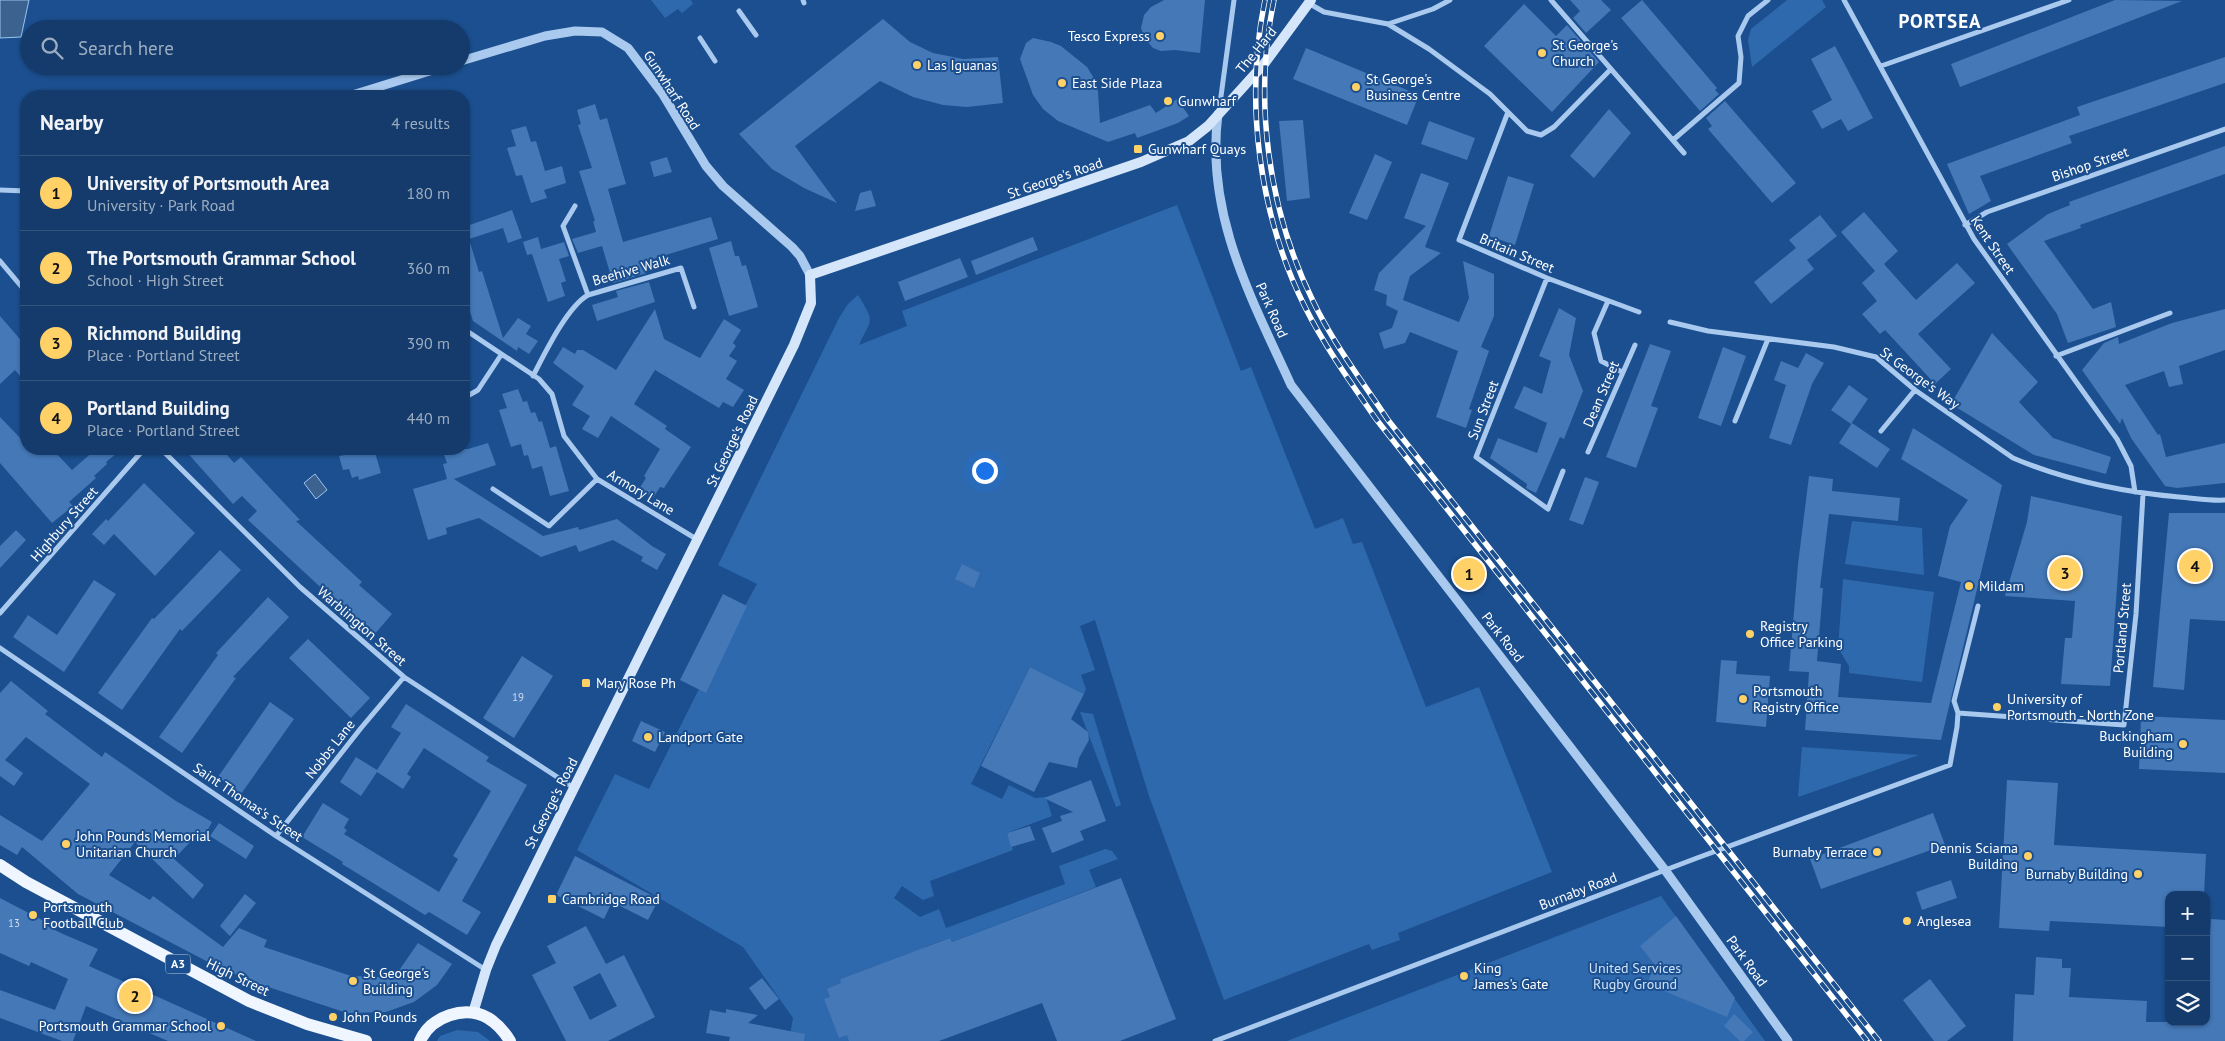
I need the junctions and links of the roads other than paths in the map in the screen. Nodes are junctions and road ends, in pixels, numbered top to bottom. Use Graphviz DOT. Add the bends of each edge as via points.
graph roads {
  1 [pos="1234,0"];
  2 [pos="1450,0"];
  3 [pos="1551,0"];
  4 [pos="1768,0"];
  5 [pos="1844,0"];
  6 [pos="2069,0"];
  7 [pos="1310,2"];
  8 [pos="739,10"];
  9 [pos="1388,24"];
  10 [pos="756,35"];
  11 [pos="700,38"];
  12 [pos="470,58"];
  13 [pos="715,62"];
  14 [pos="1881,66"];
  15 [pos="1611,69"];
  16 [pos="417,75"];
  17 [pos="368,90"];
  18 [pos="1508,112"];
  19 [pos="1218,114"];
  20 [pos="2225,129"];
  21 [pos="1673,140"];
  22 [pos="1684,153"];
  23 [pos="0,190"];
  24 [pos="20,191"];
  25 [pos="575,206"];
  26 [pos="1965,225"];
  27 [pos="0,261"];
  28 [pos="810,275"];
  29 [pos="1547,278"];
  30 [pos="20,285"];
  31 [pos="588,295"];
  32 [pos="1608,301"];
  33 [pos="694,307"];
  34 [pos="1639,312"];
  35 [pos="2170,313"];
  36 [pos="1670,322"];
  37 [pos="470,333"];
  38 [pos="1768,339"];
  39 [pos="1635,346"];
  40 [pos="501,355"];
  41 [pos="2056,356"];
  42 [pos="1622,372"];
  43 [pos="533,376"];
  44 [pos="1915,390"];
  45 [pos="470,395"];
  46 [pos="1735,421"];
  47 [pos="1881,432"];
  48 [pos="1588,452"];
  49 [pos="139,455"];
  50 [pos="167,455"];
  51 [pos="1563,471"];
  52 [pos="597,479"];
  53 [pos="493,489"];
  54 [pos="2135,492"];
  55 [pos="2143,494"];
  56 [pos="2225,500"];
  57 [pos="698,540"];
  58 [pos="1978,606"];
  59 [pos="0,613"];
  60 [pos="0,648"];
  61 [pos="404,678"];
  62 [pos="1958,713"];
  63 [pos="574,788"];
  64 [pos="276,836"];
  65 [pos="0,865"];
  66 [pos="1665,870"];
  67 [pos="486,970"];
  68 [pos="473,1013"];
  69 [pos="366,1041"];
  70 [pos="420,1041"];
  71 [pos="510,1041"];
  72 [pos="1215,1041"];
  73 [pos="1788,1041"];
  1 -- 19 [label="street"];
  2 -- 9 [label="street"];
  3 -- 15 [label="street"];
  4 -- 21 [label="street" via="1748,16 1738,36 1741,58 1739,83"];
  5 -- 14 [label="street, Kent Street"];
  6 -- 14 [label="street"];
  7 -- 9 [label="street" via="1324,12"];
  7 -- 19 [label="main road, The Hard" via="1264,64"];
  8 -- 10 [label="street"];
  9 -- 18 [label="street" via="1436,54 1490,94"];
  11 -- 13 [label="street"];
  12 -- 28 [label="street, Gunwharf Road" via="545,36 575,31 602,32 628,48 662,93 706,166 723,186 792,247"];
  14 -- 26 [label="street, Kent Street"];
  15 -- 18 [label="street" via="1554,127 1541,134 1527,131"];
  15 -- 21 [label="street"];
  16 -- 17 [label="street"];
  18 -- 29 [label="street, Britain Street" via="1459,240"];
  19 -- 28 [label="main road, St George's Road" via="1189,141 1141,162"];
  19 -- 66 [label="street, Park Road" via="1216,176 1226,231 1249,292 1291,385"];
  20 -- 26 [label="street, Bishop Street" via="1987,212"];
  21 -- 22 [label="street"];
  23 -- 24 [label="street"];
  25 -- 31 [label="street, Beehive Walk" via="563,226"];
  26 -- 41 [label="street, Kent Street"];
  27 -- 30 [label="street"];
  28 -- 57 [label="main road, St George's Road" via="812,299 807,315"];
  29 -- 32 [label="street, Britain Street"];
  29 -- 51 [label="street, Sun Street" via="1476,457 1548,509"];
  31 -- 33 [label="street, Beehive Walk" via="681,268"];
  31 -- 43 [label="street, Beehive Walk" via="579,300"];
  32 -- 34 [label="street, Britain Street"];
  32 -- 42 [label="street" via="1594,333 1601,361"];
  35 -- 41 [label="street"];
  36 -- 38 [label="street, St George's Way"];
  37 -- 40 [label="street, Armory Lane"];
  38 -- 44 [label="street, St George's Way" via="1834,347 1876,357"];
  38 -- 46 [label="street"];
  39 -- 42 [label="street, Dean Street"];
  40 -- 43 [label="street, Armory Lane"];
  40 -- 45 [label="street" via="478,390"];
  41 -- 54 [label="street, Kent Street" via="2117,439 2131,466"];
  42 -- 48 [label="street, Dean Street"];
  43 -- 52 [label="street, Armory Lane" via="548,388 564,436"];
  44 -- 47 [label="street"];
  44 -- 54 [label="street, St George's Way" via="2013,458 2060,476"];
  49 -- 59 [label="street, Highbury Street"];
  50 -- 61 [label="street, Warblington Street" via="300,587"];
  52 -- 53 [label="street" via="549,526"];
  52 -- 57 [label="street, Armory Lane"];
  54 -- 55 [label="street, St George's Way"];
  55 -- 56 [label="street, St George's Way"];
  55 -- 62 [label="street, Portland Street" via="2136,614 2124,725"];
  57 -- 63 [label="main road, St George's Road"];
  58 -- 62 [label="street" via="1954,701"];
  60 -- 64 [label="street, Saint Thomas's Street"];
  61 -- 63 [label="street, Warblington Street"];
  61 -- 64 [label="street, Nobbs Lane" via="360,728"];
  62 -- 66 [label="street, Burnaby Road" via="1950,765"];
  63 -- 67 [label="main road, St George's Road"];
  64 -- 67 [label="street, Saint Thomas's Street"];
  65 -- 69 [label="main road, High Street / A3" via="249,1001 307,1024"];
  66 -- 72 [label="street, Burnaby Road"];
  66 -- 73 [label="street, Park Road"];
  67 -- 68 [label="main road, St George's Road"];
  68 -- 70 [label="main road" via="443,1017"];
  68 -- 71 [label="main road" via="500,1026"];
}
